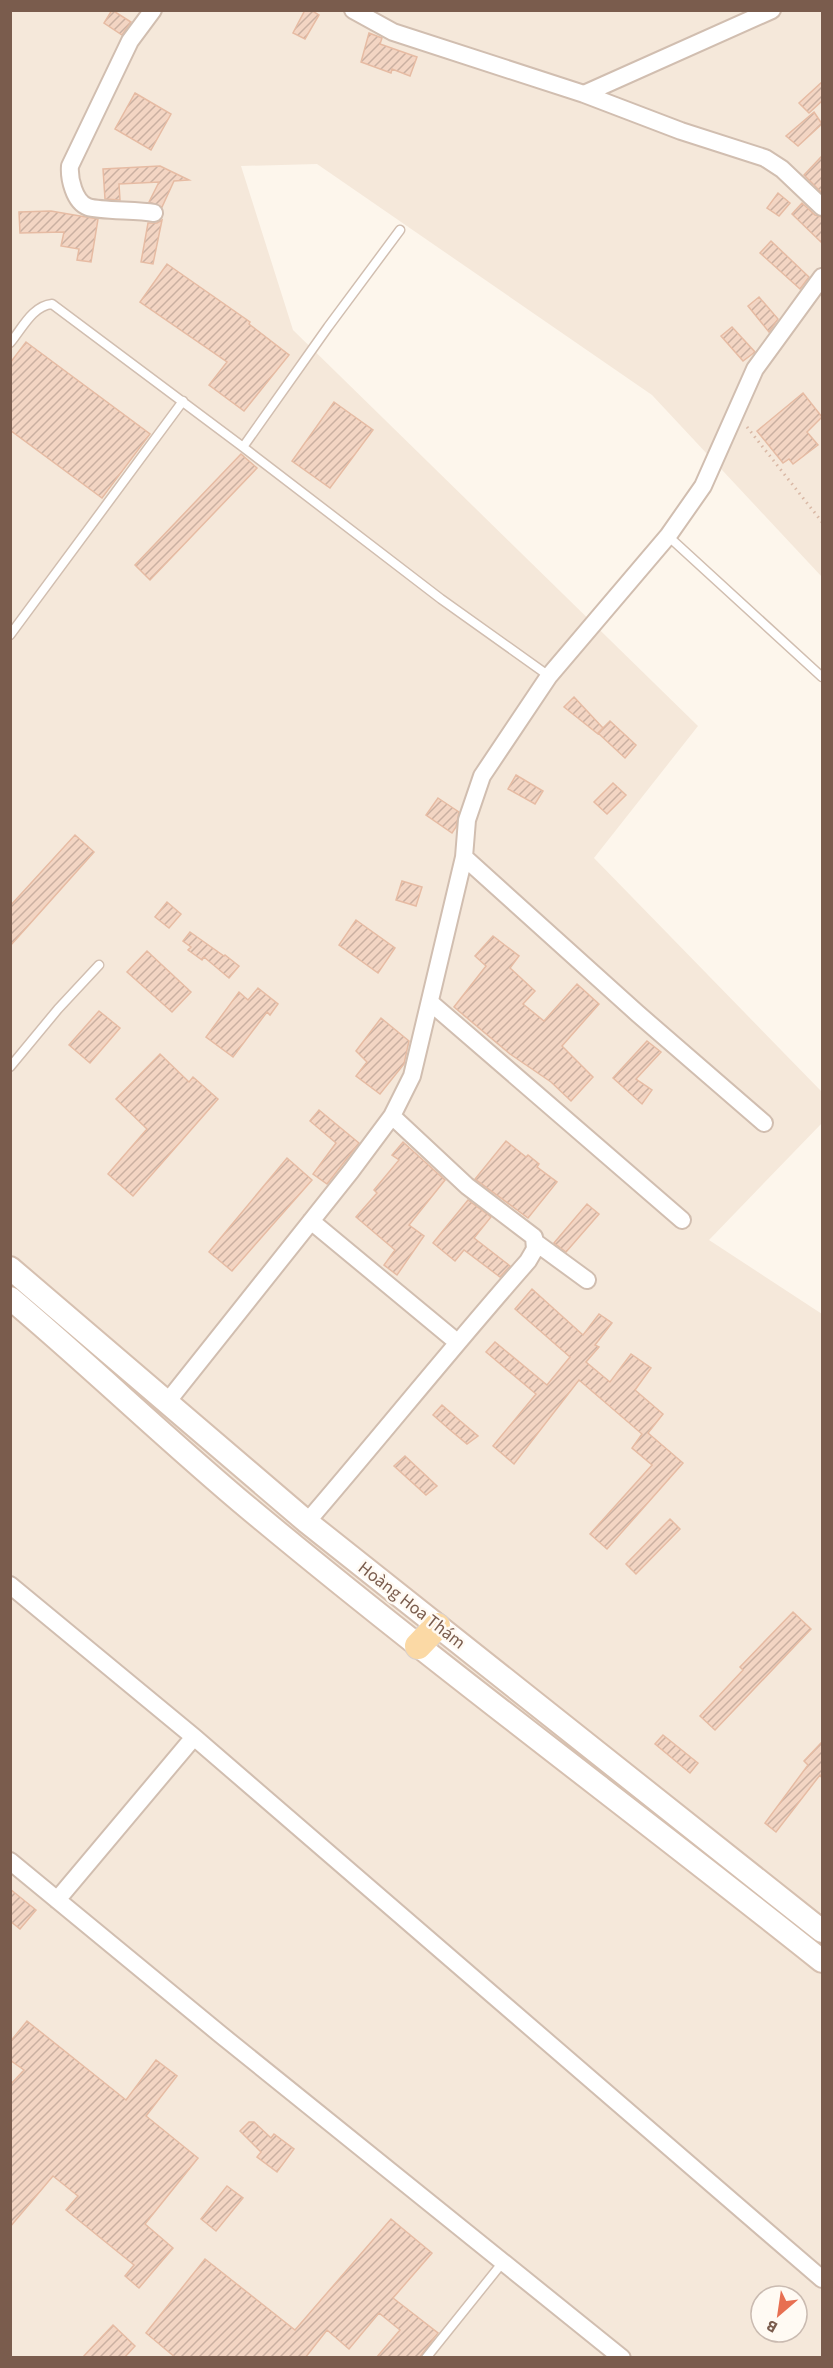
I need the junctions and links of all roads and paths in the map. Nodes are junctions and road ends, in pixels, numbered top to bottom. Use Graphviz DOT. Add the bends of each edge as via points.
graph roads {
  1 [pos="153,10"];
  2 [pos="352,10"];
  3 [pos="772,10"];
  4 [pos="584,94"];
  5 [pos="822,207"];
  6 [pos="154,213"];
  7 [pos="400,230"];
  8 [pos="822,278"];
  9 [pos="10,343"];
  10 [pos="183,402"];
  11 [pos="735,411"];
  12 [pos="243,447"];
  13 [pos="822,522"];
  14 [pos="668,536"];
  15 [pos="10,635"];
  16 [pos="549,676"];
  17 [pos="822,677"];
  18 [pos="464,857"];
  19 [pos="99,965"];
  20 [pos="431,1003"];
  21 [pos="10,1067"];
  22 [pos="392,1116"];
  23 [pos="764,1123"];
  24 [pos="682,1220"];
  25 [pos="311,1221"];
  26 [pos="535,1242"];
  27 [pos="10,1268"];
  28 [pos="586,1280"];
  29 [pos="10,1298"];
  30 [pos="457,1342"];
  31 [pos="168,1401"];
  32 [pos="307,1522"];
  33 [pos="10,1585"];
  34 [pos="437,1626"];
  35 [pos="418,1646"];
  36 [pos="194,1737"];
  37 [pos="10,1861"];
  38 [pos="57,1900"];
  39 [pos="822,1931"];
  40 [pos="822,1961"];
  41 [pos="502,2262"];
  42 [pos="822,2279"];
  43 [pos="426,2358"];
  44 [pos="622,2358"];
  1 -- 6 [label="street" via="130,41 69,173 77,198 89,207"];
  2 -- 4 [label="street" via="393,32"];
  3 -- 4 [label="street"];
  4 -- 5 [label="street" via="765,158"];
  7 -- 12 [label="lane"];
  8 -- 11 [label="street" via="755,369"];
  9 -- 10 [label="lane" via="34,311 52,304"];
  10 -- 12 [label="lane"];
  10 -- 15 [label="lane"];
  11 -- 13 [label="path"];
  11 -- 14 [label="street" via="703,486"];
  12 -- 16 [label="lane" via="441,599"];
  14 -- 16 [label="street"];
  14 -- 17 [label="lane"];
  16 -- 18 [label="street" via="482,776 467,820"];
  18 -- 20 [label="street"];
  18 -- 23 [label="street"];
  19 -- 21 [label="lane"];
  20 -- 22 [label="street" via="412,1076"];
  20 -- 24 [label="street"];
  22 -- 25 [label="street"];
  22 -- 26 [label="street" via="467,1186 534,1237"];
  25 -- 30 [label="street"];
  25 -- 31 [label="street"];
  26 -- 28 [label="street"];
  26 -- 30 [label="street" via="528,1261"];
  27 -- 31 [label="main road, Hoàng Hoa Thám"];
  29 -- 35 [label="main road, Hoàng Hoa Thám" via="250,1509"];
  30 -- 32 [label="street"];
  31 -- 32 [label="main road, Hoàng Hoa Thám"];
  32 -- 34 [label="main road, Hoàng Hoa Thám"];
  33 -- 36 [label="street"];
  34 -- 35 [label="main road"];
  34 -- 39 [label="main road, Hoàng Hoa Thám"];
  35 -- 40 [label="main road, Hoàng Hoa Thám"];
  36 -- 38 [label="street"];
  36 -- 42 [label="street"];
  37 -- 38 [label="street"];
  38 -- 41 [label="street"];
  41 -- 43 [label="lane"];
  41 -- 44 [label="street"];
}
